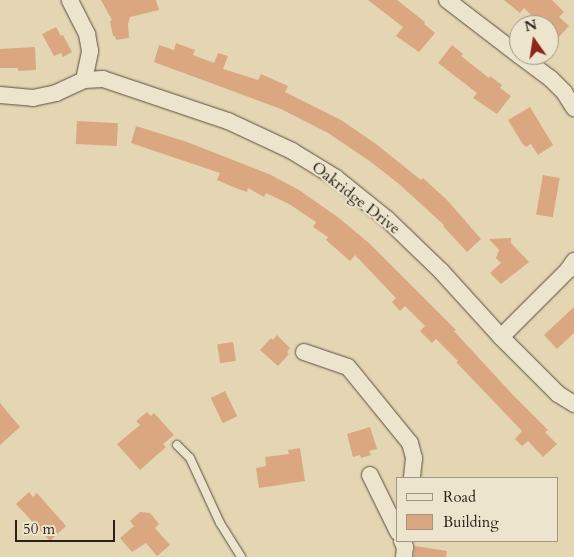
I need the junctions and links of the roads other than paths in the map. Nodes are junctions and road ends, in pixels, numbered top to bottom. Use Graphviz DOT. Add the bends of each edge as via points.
graph roads {
  1 [pos="70,0"];
  2 [pos="447,0"];
  3 [pos="509,47"];
  4 [pos="532,65"];
  5 [pos="84,80"];
  6 [pos="0,95"];
  7 [pos="574,108"];
  8 [pos="574,261"];
  9 [pos="501,337"];
  10 [pos="304,352"];
  11 [pos="574,404"];
  12 [pos="176,445"];
  13 [pos="370,475"];
  14 [pos="412,477"];
  15 [pos="396,529"];
  16 [pos="241,557"];
  1 -- 5 [label="street" via="87,34 90,51"];
  2 -- 3 [label="street"];
  4 -- 7 [label="street" via="550,78"];
  5 -- 6 [label="street" via="56,93 32,98"];
  5 -- 9 [label="street, Oakridge Drive" via="103,79 198,110 292,151 336,178 387,219 441,270"];
  8 -- 9 [label="street"];
  9 -- 11 [label="street, Oakridge Drive" via="558,394"];
  10 -- 14 [label="street" via="348,368 410,443 414,458"];
  12 -- 16 [label="lane" via="190,458 220,522"];
  13 -- 15 [label="street"];
}
